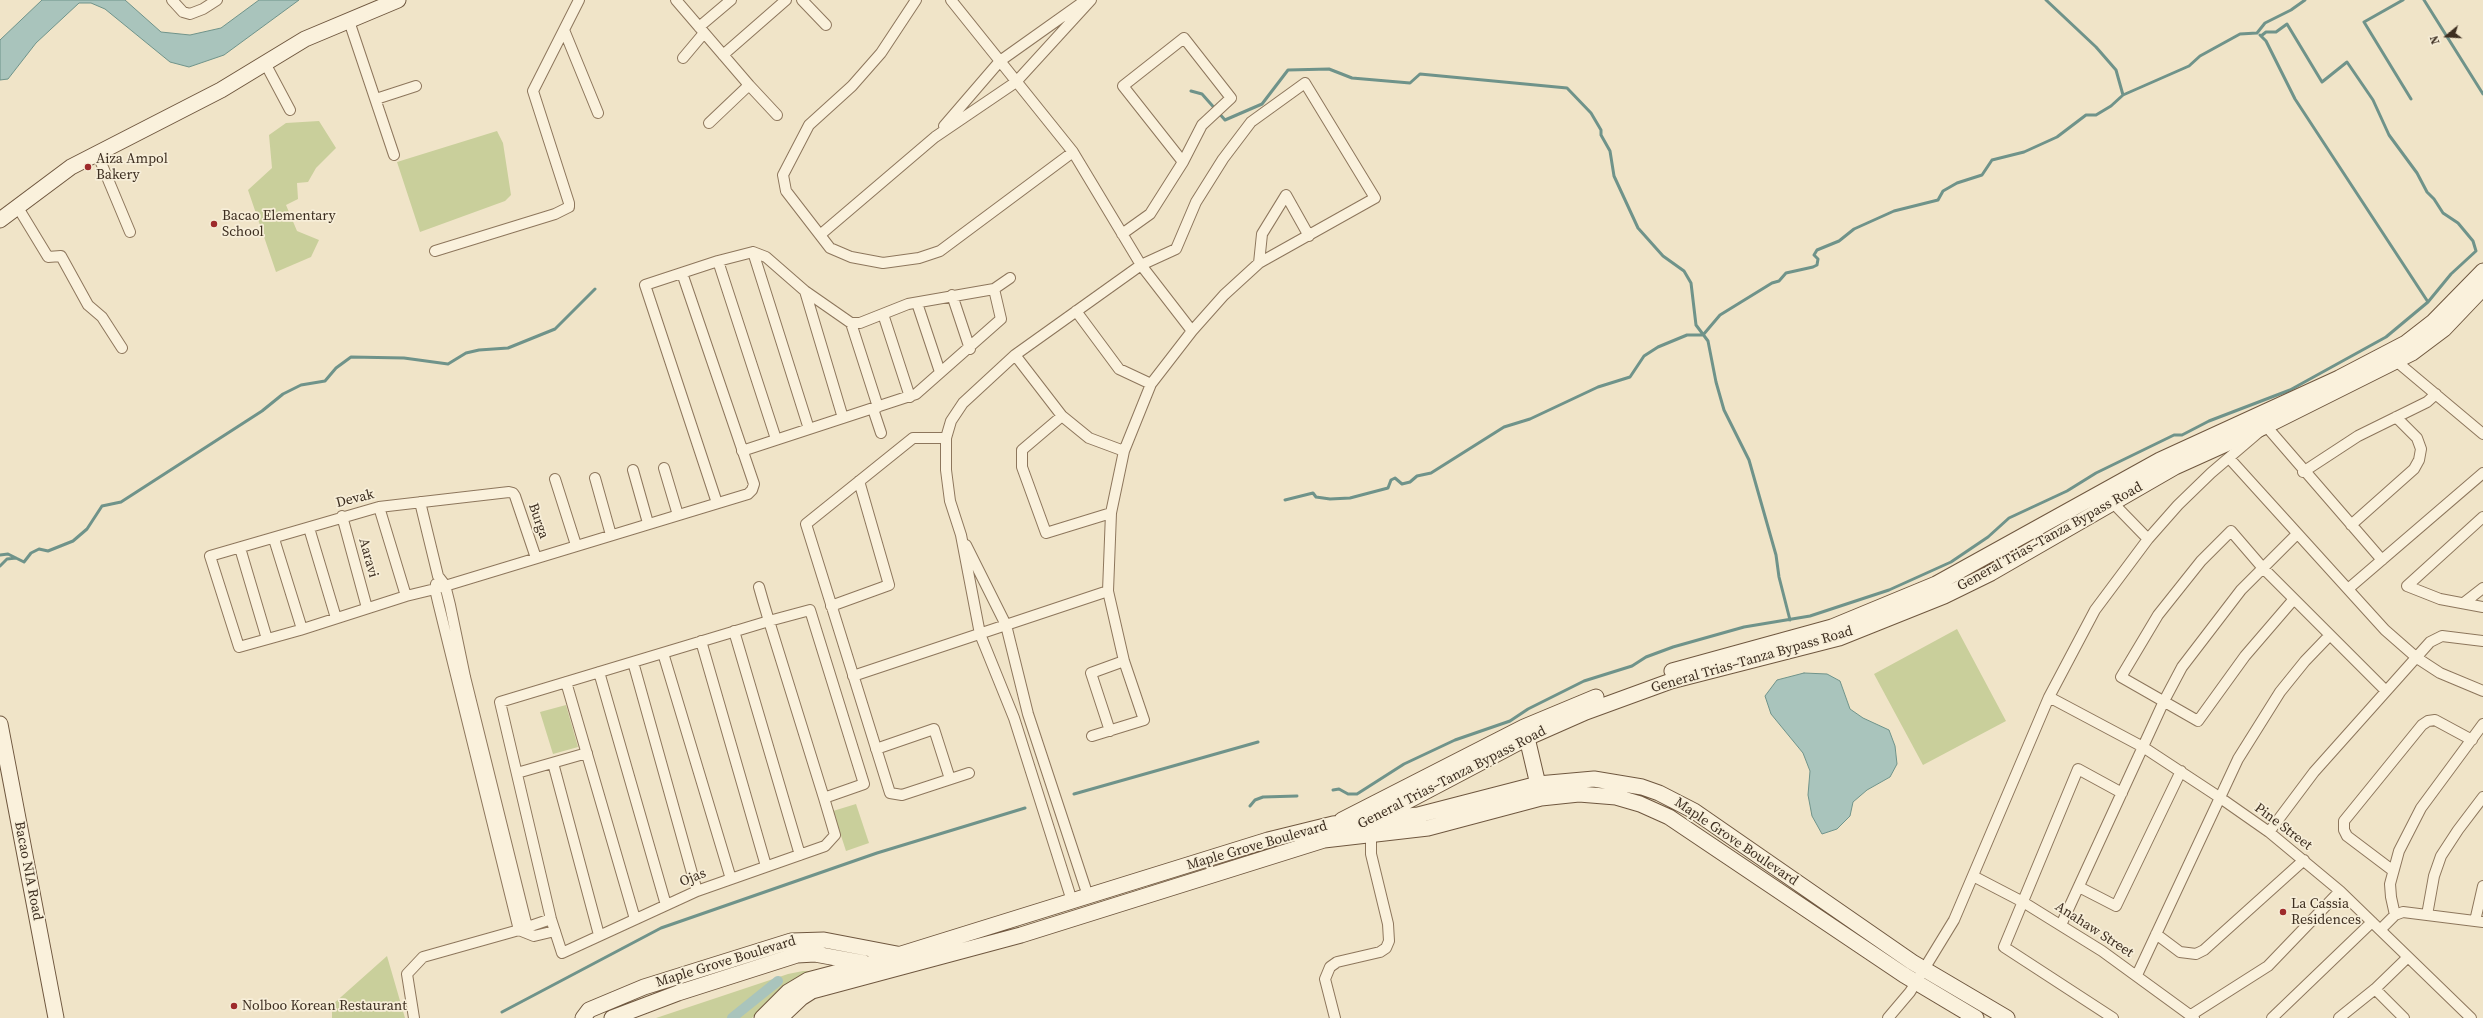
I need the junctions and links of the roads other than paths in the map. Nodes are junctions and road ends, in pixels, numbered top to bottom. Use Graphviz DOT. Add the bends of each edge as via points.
graph roads {
  1 [pos="172,0"];
  2 [pos="217,0"];
  3 [pos="398,0"];
  4 [pos="579,0"];
  5 [pos="677,0"];
  6 [pos="731,0"];
  7 [pos="786,0"];
  8 [pos="802,0"];
  9 [pos="916,0"];
  10 [pos="951,0"];
  11 [pos="1086,0"];
  12 [pos="1091,0"];
  13 [pos="349,21"];
  14 [pos="826,25"];
  15 [pos="564,30"];
  16 [pos="702,30"];
  17 [pos="723,55"];
  18 [pos="683,58"];
  19 [pos="1000,61"];
  20 [pos="266,63"];
  21 [pos="1016,82"];
  22 [pos="749,85"];
  23 [pos="416,86"];
  24 [pos="376,99"];
  25 [pos="290,110"];
  26 [pos="598,113"];
  27 [pos="777,114"];
  28 [pos="709,123"];
  29 [pos="935,137"];
  30 [pos="1073,152"];
  31 [pos="96,153"];
  32 [pos="394,156"];
  33 [pos="1183,162"];
  34 [pos="17,206"];
  35 [pos="0,220"];
  36 [pos="130,232"];
  37 [pos="1122,234"];
  38 [pos="820,235"];
  39 [pos="1309,236"];
  40 [pos="435,251"];
  41 [pos="753,252"];
  42 [pos="718,261"];
  43 [pos="1259,263"];
  44 [pos="1141,265"];
  45 [pos="2483,271"];
  46 [pos="682,273"];
  47 [pos="1010,278"];
  48 [pos="2483,288"];
  49 [pos="994,289"];
  50 [pos="805,291"];
  51 [pos="952,295"];
  52 [pos="917,303"];
  53 [pos="1076,311"];
  54 [pos="883,314"];
  55 [pos="851,323"];
  56 [pos="1192,331"];
  57 [pos="122,348"];
  58 [pos="970,349"];
  59 [pos="1014,355"];
  60 [pos="2396,362"];
  61 [pos="940,372"];
  62 [pos="1151,384"];
  63 [pos="2436,394"];
  64 [pos="910,397"];
  65 [pos="875,408"];
  66 [pos="1062,416"];
  67 [pos="2396,417"];
  68 [pos="843,418"];
  69 [pos="2266,426"];
  70 [pos="809,429"];
  71 [pos="881,433"];
  72 [pos="2483,434"];
  73 [pos="946,438"];
  74 [pos="776,439"];
  75 [pos="742,450"];
  76 [pos="1124,451"];
  77 [pos="2229,458"];
  78 [pos="664,468"];
  79 [pos="633,470"];
  80 [pos="2303,472"];
  81 [pos="2483,473"];
  82 [pos="595,478"];
  83 [pos="555,479"];
  84 [pos="859,480"];
  85 [pos="513,493"];
  86 [pos="420,502"];
  87 [pos="2112,502"];
  88 [pos="717,503"];
  89 [pos="379,507"];
  90 [pos="1111,513"];
  91 [pos="678,515"];
  92 [pos="342,516"];
  93 [pos="2483,517"];
  94 [pos="648,524"];
  95 [pos="2351,525"];
  96 [pos="309,528"];
  97 [pos="2297,534"];
  98 [pos="611,535"];
  99 [pos="961,535"];
  100 [pos="274,539"];
  101 [pos="2148,539"];
  102 [pos="576,545"];
  103 [pos="240,548"];
  104 [pos="536,558"];
  105 [pos="2382,560"];
  106 [pos="2262,567"];
  107 [pos="438,576"];
  108 [pos="445,585"];
  109 [pos="759,587"];
  110 [pos="2483,588"];
  111 [pos="435,589"];
  112 [pos="2348,589"];
  113 [pos="1108,591"];
  114 [pos="406,596"];
  115 [pos="2294,599"];
  116 [pos="2465,602"];
  117 [pos="831,606"];
  118 [pos="2483,607"];
  119 [pos="367,608"];
  120 [pos="336,618"];
  121 [pos="769,621"];
  122 [pos="1006,625"];
  123 [pos="302,629"];
  124 [pos="734,631"];
  125 [pos="980,634"];
  126 [pos="2330,634"];
  127 [pos="267,639"];
  128 [pos="701,641"];
  129 [pos="2483,641"];
  130 [pos="663,653"];
  131 [pos="2417,658"];
  132 [pos="1124,661"];
  133 [pos="633,662"];
  134 [pos="599,672"];
  135 [pos="854,676"];
  136 [pos="566,682"];
  137 [pos="2385,690"];
  138 [pos="2483,691"];
  139 [pos="2049,697"];
  140 [pos="2164,701"];
  141 [pos="1028,714"];
  142 [pos="1014,718"];
  143 [pos="0,724"];
  144 [pos="2483,724"];
  145 [pos="1110,731"];
  146 [pos="1092,736"];
  147 [pos="1526,738"];
  148 [pos="2472,740"];
  149 [pos="2143,747"];
  150 [pos="876,749"];
  151 [pos="587,753"];
  152 [pos="553,763"];
  153 [pos="2181,771"];
  154 [pos="969,772"];
  155 [pos="517,774"];
  156 [pos="950,779"];
  157 [pos="1539,791"];
  158 [pos="2122,792"];
  159 [pos="2219,797"];
  160 [pos="2483,797"];
  161 [pos="824,798"];
  162 [pos="1333,824"];
  163 [pos="1371,828"];
  164 [pos="2269,832"];
  165 [pos="1324,840"];
  166 [pos="800,855"];
  167 [pos="2304,860"];
  168 [pos="766,866"];
  169 [pos="2392,870"];
  170 [pos="1973,876"];
  171 [pos="732,879"];
  172 [pos="2483,886"];
  173 [pos="2079,887"];
  174 [pos="697,891"];
  175 [pos="2340,891"];
  176 [pos="1088,896"];
  177 [pos="1072,902"];
  178 [pos="2023,902"];
  179 [pos="666,905"];
  180 [pos="2395,915"];
  181 [pos="2426,915"];
  182 [pos="550,918"];
  183 [pos="635,919"];
  184 [pos="2479,921"];
  185 [pos="2372,922"];
  186 [pos="2061,925"];
  187 [pos="523,929"];
  188 [pos="2381,930"];
  189 [pos="554,931"];
  190 [pos="2156,934"];
  191 [pos="599,935"];
  192 [pos="2407,958"];
  193 [pos="899,961"];
  194 [pos="869,964"];
  195 [pos="1925,969"];
  196 [pos="2137,975"];
  197 [pos="1916,983"];
  198 [pos="2376,989"];
  199 [pos="2192,1017"];
  200 [pos="56,1018"];
  201 [pos="414,1018"];
  202 [pos="583,1018"];
  203 [pos="612,1018"];
  204 [pos="762,1018"];
  205 [pos="780,1018"];
  206 [pos="1334,1018"];
  207 [pos="1888,1018"];
  208 [pos="1976,1018"];
  209 [pos="2007,1018"];
  210 [pos="2113,1018"];
  211 [pos="2272,1018"];
  212 [pos="2339,1018"];
  213 [pos="2404,1018"];
  214 [pos="2471,1018"];
  1 -- 2 [label="street" via="183,12 190,14"];
  3 -- 13 [label="main road"];
  4 -- 15 [label="street"];
  5 -- 16 [label="street"];
  6 -- 16 [label="street"];
  7 -- 17 [label="street"];
  8 -- 14 [label="street"];
  9 -- 38 [label="street" via="881,53 852,86 809,125 783,175 786,191"];
  10 -- 19 [label="street"];
  11 -- 19 [label="street"];
  12 -- 21 [label="street"];
  13 -- 20 [label="main road" via="305,39"];
  13 -- 24 [label="street"];
  15 -- 26 [label="street"];
  15 -- 40 [label="street" via="533,92 569,207 555,214"];
  16 -- 17 [label="street"];
  16 -- 18 [label="street"];
  17 -- 22 [label="street"];
  19 -- 21 [label="street"];
  19 -- 29 [label="street"];
  20 -- 25 [label="street"];
  20 -- 31 [label="main road" via="221,90"];
  21 -- 29 [label="street"];
  21 -- 30 [label="street"];
  22 -- 27 [label="street"];
  22 -- 28 [label="street"];
  23 -- 24 [label="street"];
  24 -- 32 [label="street"];
  29 -- 38 [label="street"];
  30 -- 37 [label="street"];
  30 -- 38 [label="street" via="940,251 920,258 883,263 851,257 830,248"];
  31 -- 34 [label="main road" via="71,166"];
  31 -- 36 [label="street"];
  33 -- 33 [label="street" via="1202,125 1231,98 1184,38 1123,86"];
  33 -- 37 [label="street" via="1150,214"];
  34 -- 35 [label="main road"];
  34 -- 57 [label="street" via="46,255 61,256 88,305 102,317"];
  37 -- 44 [label="street"];
  39 -- 43 [label="street"];
  39 -- 43 [label="street" via="1286,195 1262,234"];
  39 -- 44 [label="street" via="1375,198 1305,83 1251,122 1223,159 1196,202 1176,249"];
  41 -- 42 [label="street"];
  41 -- 50 [label="street" via="766,257"];
  41 -- 70 [label="street"];
  42 -- 46 [label="street"];
  42 -- 74 [label="street"];
  43 -- 56 [label="street" via="1224,295"];
  44 -- 53 [label="street"];
  44 -- 56 [label="street"];
  45 -- 162 [label="main road, General Trias–Tanza Bypass Road" via="2433,322 2406,343 2339,378 2160,460 1936,584 1832,627 1679,669 1578,704 1524,727"];
  46 -- 75 [label="street"];
  46 -- 88 [label="street" via="645,285"];
  47 -- 49 [label="street"];
  48 -- 60 [label="main road, General Trias–Tanza Bypass Road" via="2430,341"];
  49 -- 51 [label="street"];
  49 -- 58 [label="street" via="1001,319"];
  50 -- 55 [label="street"];
  50 -- 68 [label="street"];
  51 -- 52 [label="street"];
  51 -- 58 [label="street"];
  52 -- 54 [label="street"];
  52 -- 61 [label="street"];
  53 -- 59 [label="street"];
  53 -- 62 [label="street" via="1120,369"];
  54 -- 55 [label="street" via="860,323"];
  54 -- 64 [label="street"];
  55 -- 65 [label="street"];
  56 -- 62 [label="street"];
  58 -- 61 [label="street"];
  59 -- 66 [label="street"];
  59 -- 73 [label="street" via="963,403 951,421"];
  60 -- 63 [label="street"];
  60 -- 69 [label="main road, General Trias–Tanza Bypass Road"];
  61 -- 64 [label="street"];
  62 -- 76 [label="street"];
  63 -- 67 [label="street" via="2427,402"];
  63 -- 72 [label="street"];
  64 -- 65 [label="street"];
  65 -- 68 [label="street"];
  65 -- 71 [label="street"];
  66 -- 76 [label="street" via="1089,438"];
  66 -- 90 [label="street" via="1022,450 1022,467 1046,533"];
  67 -- 80 [label="street" via="2335,450"];
  67 -- 95 [label="street" via="2417,438 2421,449 2419,460 2414,469"];
  68 -- 70 [label="street"];
  69 -- 77 [label="street"];
  69 -- 80 [label="street"];
  69 -- 87 [label="main road, General Trias–Tanza Bypass Road" via="2175,467"];
  70 -- 74 [label="street"];
  73 -- 84 [label="street" via="913,438"];
  73 -- 99 [label="street" via="946,470 950,501"];
  74 -- 75 [label="street"];
  75 -- 88 [label="street" via="754,484 752,490"];
  76 -- 90 [label="street"];
  77 -- 97 [label="street"];
  77 -- 101 [label="street" via="2178,505"];
  78 -- 91 [label="street"];
  79 -- 94 [label="street"];
  80 -- 95 [label="street"];
  81 -- 105 [label="street"];
  82 -- 98 [label="street"];
  83 -- 102 [label="street"];
  84 -- 117 [label="street" via="806,524"];
  84 -- 117 [label="street" via="889,585"];
  85 -- 86 [label="street, Devak"];
  85 -- 104 [label="street, Burga"];
  86 -- 89 [label="street, Devak"];
  86 -- 107 [label="street"];
  87 -- 101 [label="street"];
  87 -- 147 [label="main road, General Trias–Tanza Bypass Road" via="1991,573 1944,596 1839,638 1671,681 1586,712"];
  88 -- 91 [label="street"];
  89 -- 92 [label="street, Devak"];
  89 -- 114 [label="street"];
  90 -- 113 [label="street"];
  91 -- 94 [label="street"];
  92 -- 96 [label="street, Devak"];
  92 -- 119 [label="street, Aaravi"];
  93 -- 116 [label="street" via="2407,586 2440,599"];
  94 -- 98 [label="street"];
  95 -- 105 [label="street"];
  96 -- 100 [label="street, Devak"];
  96 -- 120 [label="street"];
  97 -- 106 [label="street"];
  97 -- 112 [label="street"];
  98 -- 102 [label="street"];
  99 -- 122 [label="street"];
  99 -- 125 [label="street"];
  100 -- 103 [label="street, Devak"];
  100 -- 123 [label="street"];
  101 -- 139 [label="street" via="2095,610"];
  102 -- 104 [label="street"];
  103 -- 127 [label="street"];
  103 -- 127 [label="street, Devak" via="210,556 239,647"];
  104 -- 108 [label="street"];
  105 -- 112 [label="street"];
  106 -- 115 [label="street"];
  106 -- 140 [label="street" via="2198,644"];
  106 -- 140 [label="street" via="2231,531 2201,561 2158,615 2121,677"];
  107 -- 108 [label="street"];
  107 -- 111 [label="street"];
  108 -- 111 [label="street"];
  108 -- 187 [label="street"];
  109 -- 121 [label="street"];
  110 -- 116 [label="street"];
  111 -- 114 [label="street"];
  111 -- 187 [label="street"];
  112 -- 131 [label="street" via="2386,630"];
  113 -- 122 [label="street"];
  113 -- 132 [label="street"];
  114 -- 119 [label="street"];
  115 -- 126 [label="street"];
  115 -- 140 [label="street" via="2245,656 2198,721"];
  116 -- 118 [label="street"];
  117 -- 135 [label="street"];
  119 -- 120 [label="street"];
  120 -- 123 [label="street"];
  121 -- 124 [label="street"];
  121 -- 161 [label="street"];
  121 -- 161 [label="street" via="810,610 864,784"];
  122 -- 125 [label="street"];
  122 -- 141 [label="street"];
  123 -- 127 [label="street"];
  124 -- 128 [label="street"];
  124 -- 166 [label="street"];
  125 -- 135 [label="street"];
  125 -- 142 [label="street"];
  126 -- 137 [label="street"];
  126 -- 159 [label="street" via="2280,692 2238,759"];
  128 -- 130 [label="street"];
  128 -- 168 [label="street"];
  129 -- 131 [label="street" via="2442,636 2430,642"];
  130 -- 133 [label="street"];
  130 -- 171 [label="street"];
  131 -- 137 [label="street"];
  131 -- 138 [label="street" via="2463,684"];
  132 -- 145 [label="street" via="1091,673"];
  132 -- 145 [label="street" via="1144,720"];
  133 -- 134 [label="street"];
  133 -- 174 [label="street"];
  134 -- 136 [label="street"];
  134 -- 179 [label="street"];
  135 -- 150 [label="street"];
  136 -- 151 [label="street"];
  136 -- 155 [label="street" via="500,702"];
  137 -- 164 [label="street" via="2314,772"];
  139 -- 149 [label="street, Pine Street"];
  139 -- 170 [label="street"];
  140 -- 149 [label="street"];
  141 -- 142 [label="street"];
  141 -- 176 [label="street"];
  142 -- 177 [label="street"];
  143 -- 200 [label="main road, Bacao NIA Road"];
  144 -- 148 [label="street"];
  145 -- 146 [label="street"];
  147 -- 157 [label="main road"];
  147 -- 163 [label="main road, General Trias–Tanza Bypass Road"];
  148 -- 169 [label="street" via="2421,808"];
  148 -- 169 [label="street" via="2435,720 2428,721 2422,725 2344,821 2347,836"];
  149 -- 153 [label="street, Pine Street"];
  149 -- 158 [label="street"];
  150 -- 156 [label="street" via="890,793 902,795"];
  150 -- 156 [label="street" via="934,729"];
  151 -- 152 [label="street"];
  151 -- 183 [label="street"];
  152 -- 155 [label="street"];
  152 -- 191 [label="street"];
  153 -- 159 [label="street, Pine Street"];
  153 -- 173 [label="street" via="2116,906"];
  154 -- 156 [label="street"];
  155 -- 182 [label="street"];
  157 -- 163 [label="main road, Maple Grove Boulevard" via="1418,815"];
  157 -- 195 [label="main road, Maple Grove Boulevard" via="1575,779 1609,780 1642,787 1675,800"];
  157 -- 197 [label="main road, Maple Grove Boulevard" via="1605,795 1640,804 1664,814"];
  158 -- 173 [label="street"];
  158 -- 178 [label="street" via="2078,769"];
  159 -- 164 [label="street, Pine Street"];
  159 -- 190 [label="street"];
  160 -- 181 [label="street" via="2441,856"];
  161 -- 166 [label="street, Ojas" via="835,835 825,846"];
  162 -- 163 [label="main road, Maple Grove Boulevard"];
  162 -- 176 [label="main road, Maple Grove Boulevard" via="1268,840"];
  163 -- 165 [label="main road, General Trias–Tanza Bypass Road"];
  163 -- 206 [label="street" via="1371,854 1388,924 1389,941 1386,948 1380,952 1330,966 1325,979"];
  164 -- 167 [label="street, Pine Street"];
  165 -- 193 [label="main road, Maple Grove Boulevard" via="1022,935"];
  166 -- 168 [label="street, Ojas"];
  167 -- 175 [label="street, Pine Street"];
  167 -- 190 [label="street" via="2204,950 2196,954 2180,952"];
  168 -- 171 [label="street, Ojas"];
  169 -- 180 [label="street" via="2391,897"];
  170 -- 178 [label="street, Anahaw Street"];
  170 -- 195 [label="street" via="1954,920"];
  171 -- 174 [label="street, Ojas"];
  172 -- 184 [label="street"];
  173 -- 186 [label="street"];
  174 -- 179 [label="street, Ojas"];
  175 -- 185 [label="street, Pine Street"];
  175 -- 199 [label="street" via="2268,966"];
  176 -- 177 [label="main road, Maple Grove Boulevard"];
  177 -- 193 [label="main road, Maple Grove Boulevard"];
  178 -- 186 [label="street, Anahaw Street"];
  178 -- 210 [label="street" via="2004,947"];
  179 -- 183 [label="street, Ojas"];
  180 -- 181 [label="street" via="2403,912"];
  180 -- 188 [label="street"];
  181 -- 184 [label="street"];
  182 -- 187 [label="street"];
  182 -- 189 [label="street"];
  183 -- 191 [label="street, Ojas"];
  185 -- 188 [label="street, Pine Street"];
  185 -- 211 [label="street"];
  186 -- 196 [label="street, Anahaw Street"];
  187 -- 189 [label="street" via="534,936"];
  187 -- 201 [label="street" via="423,957 407,974"];
  188 -- 192 [label="street, Pine Street"];
  189 -- 191 [label="street, Ojas" via="562,953"];
  190 -- 196 [label="street"];
  192 -- 198 [label="street"];
  192 -- 214 [label="street, Pine Street"];
  193 -- 194 [label="main road"];
  193 -- 202 [label="main road, Maple Grove Boulevard" via="817,939 792,941 644,987 589,1010"];
  193 -- 205 [label="main road" via="812,992 801,998"];
  194 -- 203 [label="main road, Maple Grove Boulevard" via="815,954 797,955 684,990"];
  194 -- 204 [label="main road" via="803,982 788,992"];
  195 -- 197 [label="street"];
  195 -- 209 [label="main road, Maple Grove Boulevard"];
  196 -- 199 [label="street, Anahaw Street"];
  197 -- 207 [label="street"];
  197 -- 208 [label="main road, Maple Grove Boulevard"];
  198 -- 212 [label="street"];
  198 -- 213 [label="street"];
}
